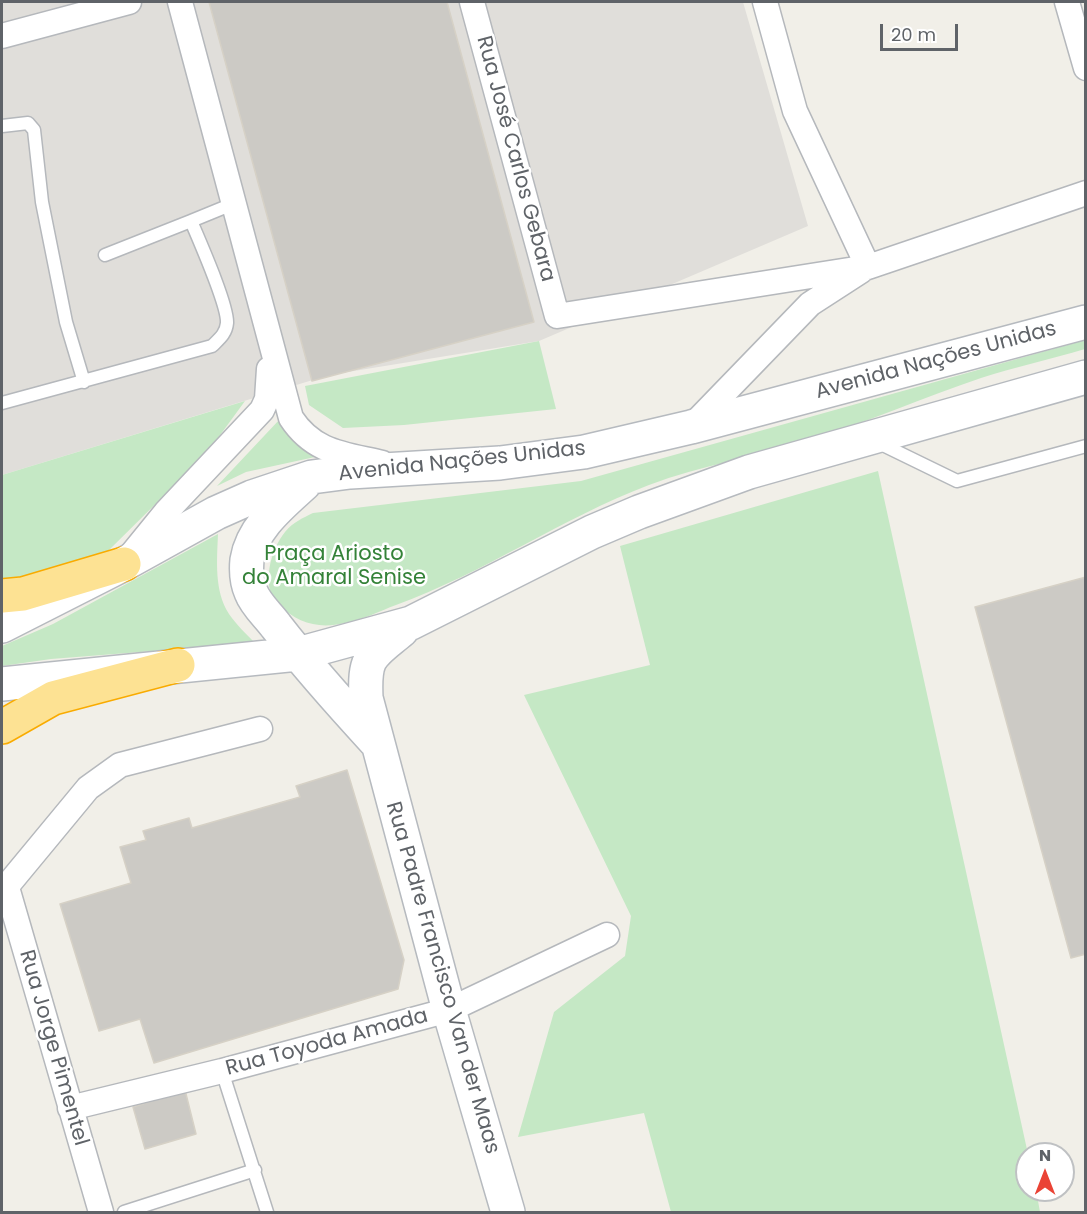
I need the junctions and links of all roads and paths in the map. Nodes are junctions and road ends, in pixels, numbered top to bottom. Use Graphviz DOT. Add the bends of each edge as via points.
graph roads {
  1 [pos="129,2"];
  2 [pos="180,2"];
  3 [pos="472,2"];
  4 [pos="765,2"];
  5 [pos="1067,2"];
  6 [pos="2,36"];
  7 [pos="1086,68"];
  8 [pos="2,126"];
  9 [pos="1086,193"];
  10 [pos="235,203"];
  11 [pos="191,221"];
  12 [pos="105,255"];
  13 [pos="868,267"];
  14 [pos="1086,322"];
  15 [pos="270,346"];
  16 [pos="1086,377"];
  17 [pos="84,382"];
  18 [pos="2,403"];
  19 [pos="691,427"];
  20 [pos="869,439"];
  21 [pos="1086,446"];
  22 [pos="408,468"];
  23 [pos="312,477"];
  24 [pos="124,564"];
  25 [pos="2,596"];
  26 [pos="411,623"];
  27 [pos="2,626"];
  28 [pos="298,654"];
  29 [pos="178,665"];
  30 [pos="2,684"];
  31 [pos="2,727"];
  32 [pos="260,729"];
  33 [pos="378,744"];
  34 [pos="4,888"];
  35 [pos="607,935"];
  36 [pos="449,1010"];
  37 [pos="222,1071"];
  38 [pos="70,1108"];
  39 [pos="255,1170"];
  40 [pos="101,1212"];
  41 [pos="124,1212"];
  42 [pos="267,1212"];
  43 [pos="508,1212"];
  1 -- 6 [label="street"];
  2 -- 10 [label="street"];
  3 -- 13 [label="street, Rua José Carlos Gebara" via="557,316"];
  4 -- 13 [label="street" via="795,111"];
  5 -- 7 [label="street"];
  8 -- 17 [label="lane" via="28,123 34,130 42,202 66,322"];
  9 -- 13 [label="street"];
  10 -- 11 [label="lane"];
  10 -- 15 [label="street"];
  11 -- 12 [label="lane"];
  11 -- 17 [label="lane" via="227,321 223,335 212,346"];
  13 -- 19 [label="street" via="810,304"];
  14 -- 19 [label="main road, Avenida Nações Unidas"];
  15 -- 22 [label="street" via="291,418 308,439 338,453"];
  15 -- 24 [label="street" via="267,399 262,410 166,512"];
  16 -- 20 [label="main road"];
  17 -- 18 [label="lane"];
  19 -- 22 [label="main road, Avenida Nações Unidas" via="546,458"];
  20 -- 21 [label="lane" via="957,480"];
  20 -- 26 [label="main road" via="749,472 639,512"];
  22 -- 23 [label="main road, Avenida Nações Unidas"];
  23 -- 24 [label="main road, Avenida Nações Unidas" via="216,513"];
  23 -- 28 [label="main road" via="273,512 247,560 251,593"];
  24 -- 25 [label="highway" via="23,594"];
  24 -- 27 [label="main road, Avenida Nações Unidas"];
  26 -- 28 [label="main road"];
  26 -- 33 [label="main road, Rua Padre Francisco Van der Maas" via="369,657 366,698"];
  28 -- 29 [label="main road"];
  28 -- 33 [label="main road"];
  29 -- 30 [label="main road"];
  29 -- 31 [label="highway" via="53,698"];
  32 -- 34 [label="street" via="120,765 87,788"];
  33 -- 36 [label="main road, Rua Padre Francisco Van der Maas"];
  34 -- 38 [label="street, Rua Jorge Pimentel"];
  35 -- 36 [label="street, Rua Toyoda Amada"];
  36 -- 37 [label="street, Rua Toyoda Amada"];
  36 -- 43 [label="main road, Rua Padre Francisco Van der Maas"];
  37 -- 38 [label="street, Rua Toyoda Amada"];
  37 -- 39 [label="lane"];
  38 -- 40 [label="street, Rua Jorge Pimentel"];
  39 -- 41 [label="lane"];
  39 -- 42 [label="lane"];
}
